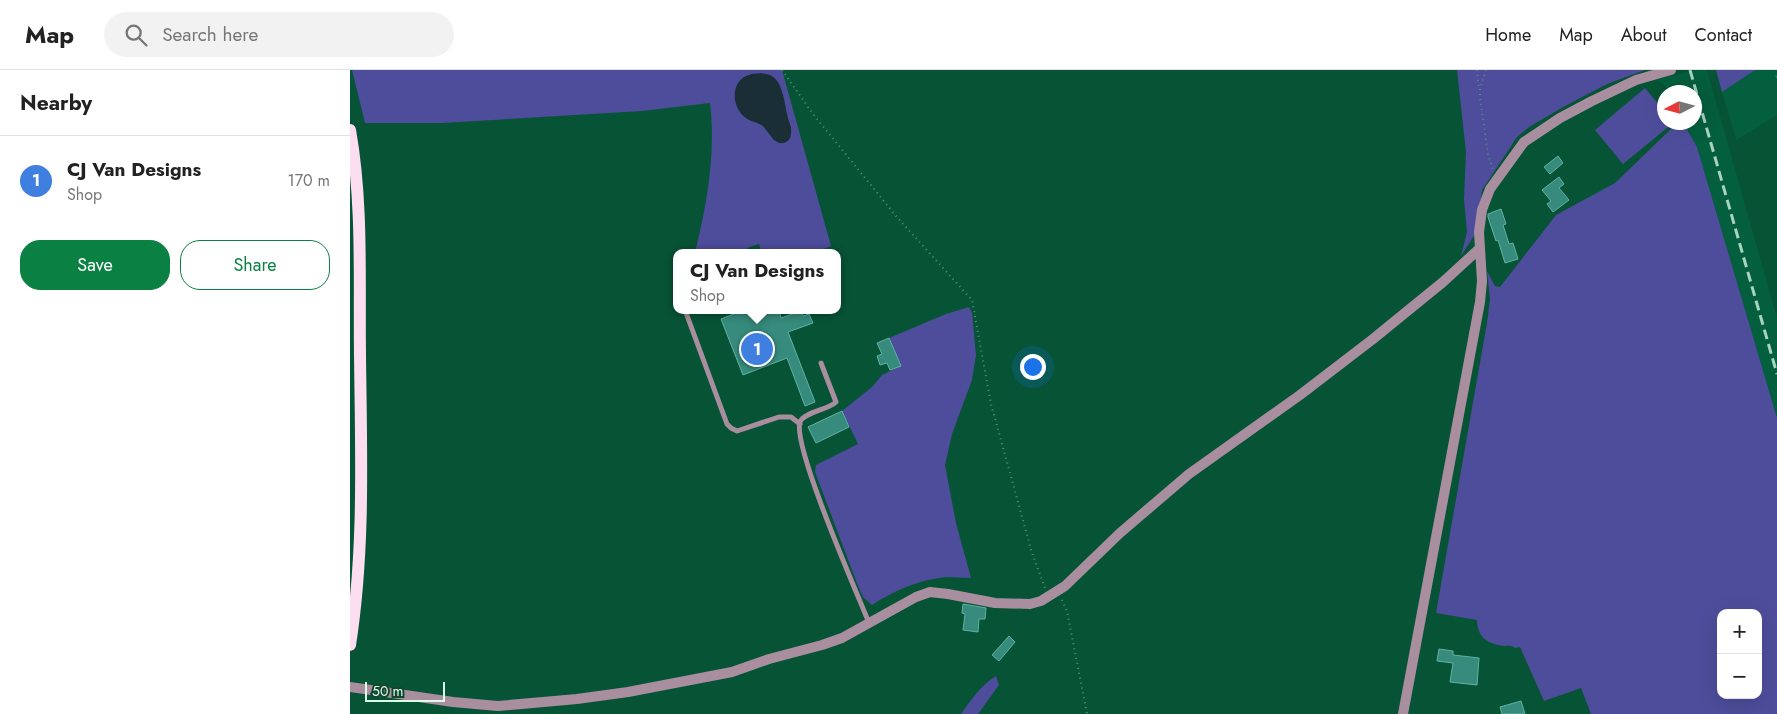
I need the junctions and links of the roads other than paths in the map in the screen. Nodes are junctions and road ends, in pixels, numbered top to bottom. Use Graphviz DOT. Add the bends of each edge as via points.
graph roads {
  1 [pos="1670,70"];
  2 [pos="350,130"];
  3 [pos="1479,250"];
  4 [pos="686,314"];
  5 [pos="821,363"];
  6 [pos="800,424"];
  7 [pos="869,623"];
  8 [pos="350,645"];
  9 [pos="350,687"];
  10 [pos="1403,714"];
  1 -- 3 [label="street" via="1628,84 1560,118 1524,142 1490,189 1482,210"];
  2 -- 8 [label="main road" via="359,230 361,467 359,571"];
  3 -- 7 [label="street" via="1373,339 1181,480 1048,598 1030,604 1015,604 930,592"];
  3 -- 10 [label="street" via="1480,302"];
  4 -- 6 [label="lane" via="731,428 737,431 746,429 778,417 791,417"];
  5 -- 6 [label="lane" via="836,402 803,418"];
  6 -- 7 [label="lane" via="808,467"];
  7 -- 9 [label="street" via="822,646 732,672 577,700 482,705"];
}
